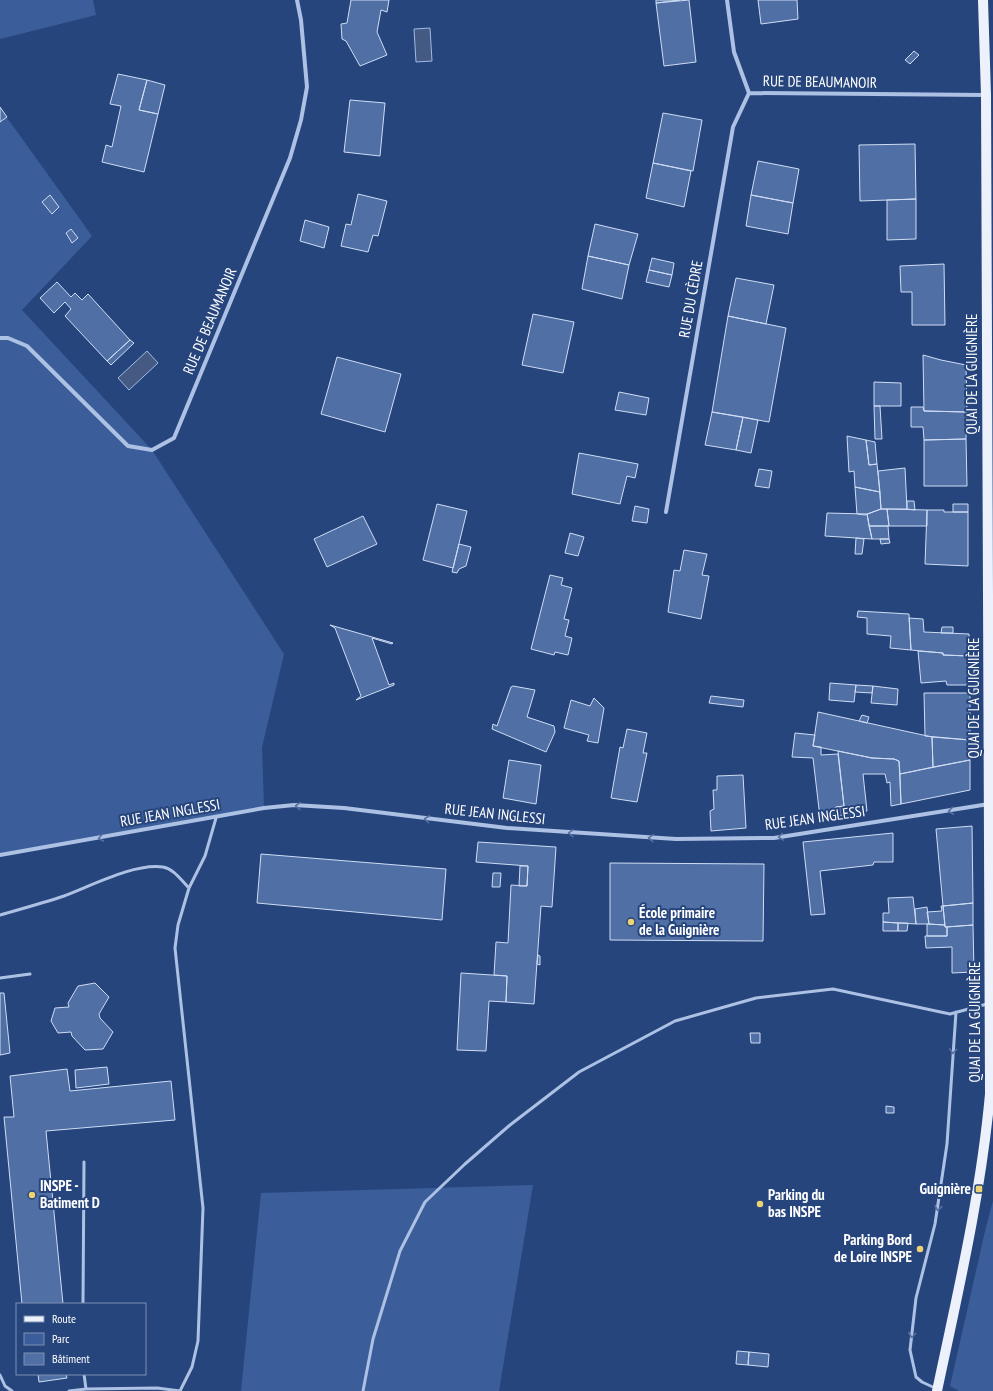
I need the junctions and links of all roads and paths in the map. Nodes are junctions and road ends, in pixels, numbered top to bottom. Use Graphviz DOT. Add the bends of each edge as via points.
graph roads {
  1 [pos="297,0"];
  2 [pos="728,0"];
  3 [pos="983,0"];
  4 [pos="749,93"];
  5 [pos="986,95"];
  6 [pos="0,338"];
  7 [pos="666,512"];
  8 [pos="989,804"];
  9 [pos="216,818"];
  10 [pos="0,855"];
  11 [pos="189,888"];
  12 [pos="0,915"];
  13 [pos="30,974"];
  14 [pos="0,978"];
  15 [pos="991,1003"];
  16 [pos="956,1012"];
  17 [pos="84,1162"];
  18 [pos="83,1303"];
  19 [pos="0,1374"];
  20 [pos="84,1375"];
  21 [pos="86,1389"];
  22 [pos="938,1390"];
  23 [pos="12,1391"];
  24 [pos="68,1391"];
  25 [pos="180,1391"];
  26 [pos="363,1391"];
  1 -- 6 [label="street, RUE DE BEAUMANOIR" via="307,87 301,120 290,158 174,438 152,450 128,446 27,346 8,338"];
  2 -- 4 [label="street, RUE DE BEAUMANOIR" via="734,52"];
  3 -- 5 [label="main road, QUAI DE LA GUIGNIÈRE"];
  4 -- 5 [label="street, RUE DE BEAUMANOIR"];
  4 -- 7 [label="street, RUE DU CÈDRE" via="733,127"];
  5 -- 8 [label="main road, QUAI DE LA GUIGNIÈRE"];
  8 -- 9 [label="street, RUE JEAN INGLESSI, one-way" via="774,838 676,839 610,836 507,828 344,808 294,805"];
  8 -- 15 [label="main road, QUAI DE LA GUIGNIÈRE"];
  9 -- 10 [label="street, RUE JEAN INGLESSI, one-way"];
  9 -- 11 [label="lane" via="205,856"];
  11 -- 12 [label="lane" via="175,873 164,868 148,867"];
  11 -- 25 [label="lane" via="178,925 176,948 203,1208 203,1250 198,1341 192,1367"];
  13 -- 14 [label="lane"];
  15 -- 16 [label="lane"];
  15 -- 22 [label="main road, QUAI DE LA GUIGNIÈRE" via="990,1094 985,1148"];
  16 -- 22 [label="lane, one-way" via="947,1144 935,1224 916,1298 910,1350 916,1376"];
  16 -- 26 [label="lane" via="950,1014 833,989 756,998 675,1021 579,1072 510,1125 425,1202 400,1251 373,1339"];
  17 -- 18 [label="lane"];
  19 -- 23 [label="lane" via="5,1386"];
  20 -- 21 [label="lane"];
  21 -- 24 [label="lane"];
  21 -- 25 [label="lane" via="157,1388"];
}
